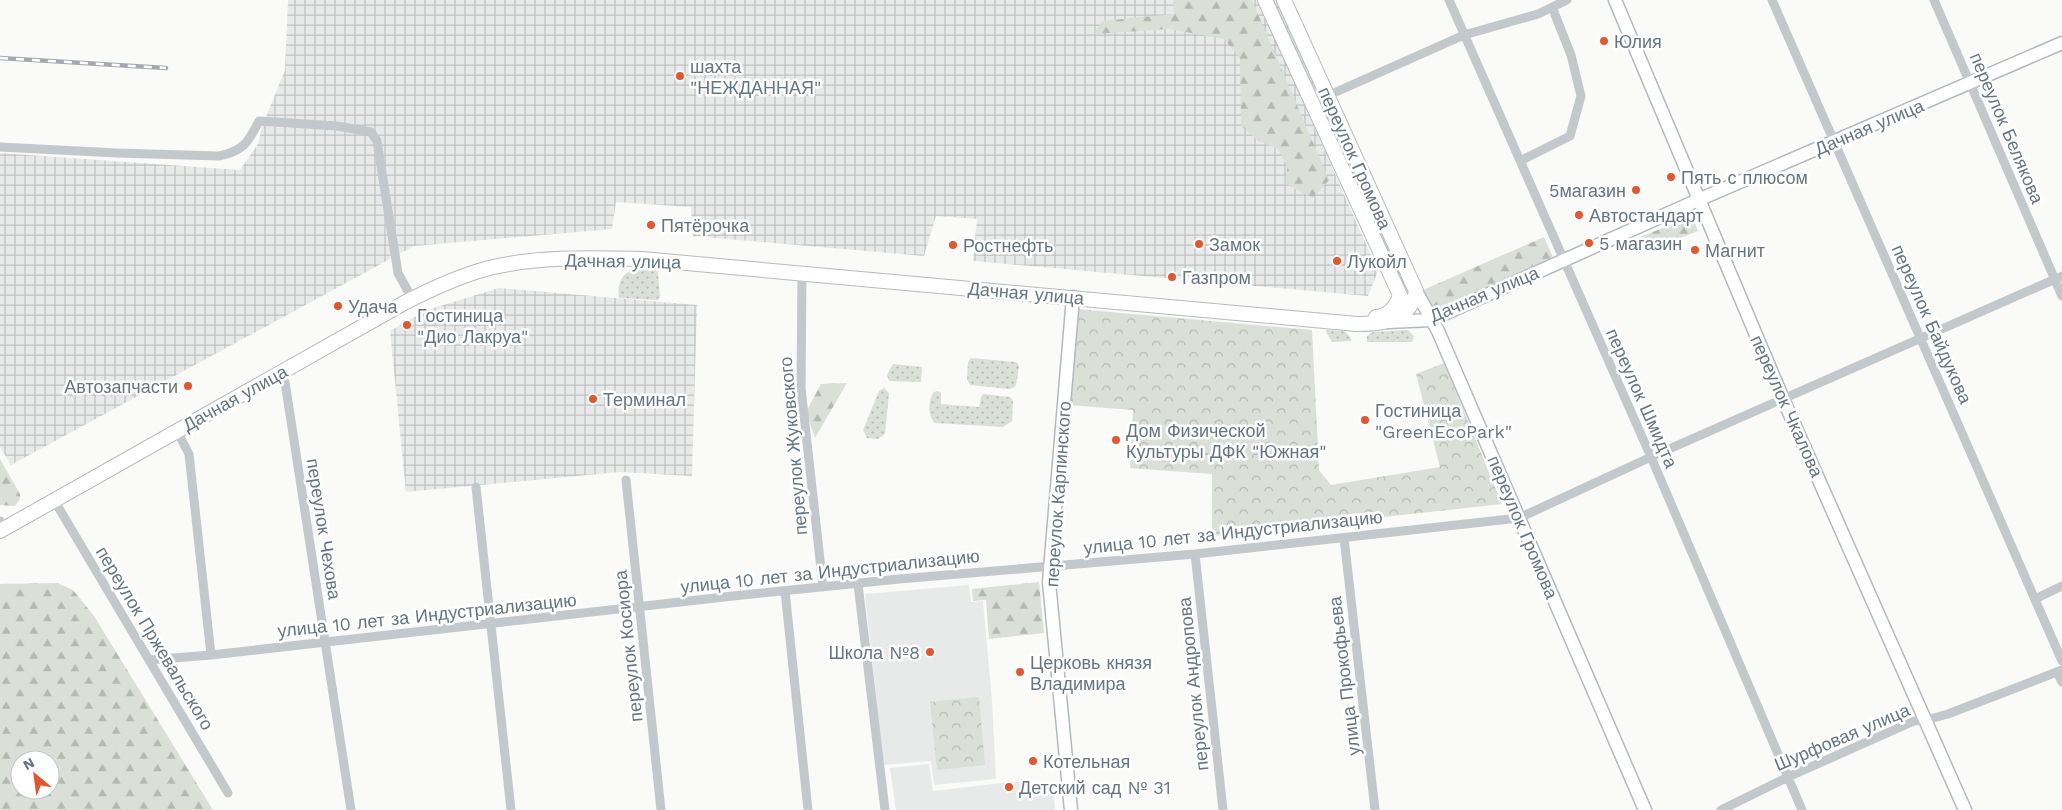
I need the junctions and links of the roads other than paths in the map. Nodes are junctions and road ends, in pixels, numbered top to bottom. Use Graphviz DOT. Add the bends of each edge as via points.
graph roads {
  1 [pos="1265,0"];
  2 [pos="1284,0"];
  3 [pos="1449,0"];
  4 [pos="1567,0"];
  5 [pos="1615,0"];
  6 [pos="1772,0"];
  7 [pos="1934,0"];
  8 [pos="1552,7"];
  9 [pos="1464,35"];
  10 [pos="2062,43"];
  11 [pos="1970,83"];
  12 [pos="1327,96"];
  13 [pos="1834,143"];
  14 [pos="0,147"];
  15 [pos="1520,161"];
  16 [pos="1698,200"];
  17 [pos="1564,260"];
  18 [pos="803,269"];
  19 [pos="2058,278"];
  20 [pos="1416,292"];
  21 [pos="1073,294"];
  22 [pos="411,296"];
  23 [pos="1400,296"];
  24 [pos="2062,296"];
  25 [pos="1410,308"];
  26 [pos="1382,320"];
  27 [pos="1431,320"];
  28 [pos="1920,339"];
  29 [pos="278,370"];
  30 [pos="1783,399"];
  31 [pos="175,428"];
  32 [pos="1651,457"];
  33 [pos="626,480"];
  34 [pos="476,487"];
  35 [pos="54,500"];
  36 [pos="1519,518"];
  37 [pos="1,525"];
  38 [pos="1344,538"];
  39 [pos="1196,554"];
  40 [pos="1050,567"];
  41 [pos="858,584"];
  42 [pos="2062,586"];
  43 [pos="823,587"];
  44 [pos="785,591"];
  45 [pos="2035,599"];
  46 [pos="640,607"];
  47 [pos="490,624"];
  48 [pos="326,642"];
  49 [pos="211,655"];
  50 [pos="149,660"];
  51 [pos="2062,661"];
  52 [pos="2060,671"];
  53 [pos="2062,682"];
  54 [pos="1926,720"];
  55 [pos="1788,778"];
  56 [pos="228,793"];
  57 [pos="351,810"];
  58 [pos="511,810"];
  59 [pos="660,810"];
  60 [pos="808,810"];
  61 [pos="885,810"];
  62 [pos="1071,810"];
  63 [pos="1224,810"];
  64 [pos="1375,810"];
  65 [pos="1645,810"];
  66 [pos="1721,810"];
  67 [pos="1802,810"];
  68 [pos="1965,810"];
  1 -- 23 [label="main road, переулок Громова"];
  2 -- 12 [label="main road, переулок Громова"];
  3 -- 9 [label="street, переулок Шмидта"];
  4 -- 8 [label="street"];
  5 -- 16 [label="street, переулок Чкалова"];
  6 -- 13 [label="street, переулок Байдукова"];
  7 -- 11 [label="street, переулок Белякова"];
  8 -- 9 [label="street"];
  8 -- 15 [label="street" via="1571,55 1581,96 1570,136"];
  9 -- 12 [label="street"];
  9 -- 15 [label="street, переулок Шмидта"];
  10 -- 11 [label="street, Дачная улица"];
  11 -- 13 [label="street, Дачная улица"];
  11 -- 19 [label="street, переулок Белякова"];
  12 -- 20 [label="main road, переулок Громова"];
  13 -- 16 [label="street, Дачная улица"];
  13 -- 28 [label="street, переулок Байдукова"];
  14 -- 22 [label="street" via="219,156 234,153 249,142 259,121 337,126 370,132 377,141 398,273"];
  15 -- 17 [label="street, переулок Шмидта"];
  16 -- 17 [label="street, Дачная улица"];
  16 -- 30 [label="street, переулок Чкалова"];
  17 -- 27 [label="street, Дачная улица"];
  17 -- 32 [label="street, переулок Шмидта"];
  18 -- 21 [label="main road, Дачная улица"];
  18 -- 22 [label="main road, Дачная улица" via="608,255 509,264"];
  18 -- 43 [label="street, переулок Жуковского" via="801,388"];
  19 -- 24 [label="street, переулок Белякова"];
  19 -- 28 [label="street, улица 10 лет за Индустриализацию"];
  20 -- 25 [label="main road"];
  20 -- 27 [label="street, переулок Громова"];
  21 -- 26 [label="main road, Дачная улица" via="1314,320 1363,324"];
  21 -- 40 [label="street, переулок Карпинского"];
  22 -- 29 [label="main road, Дачная улица"];
  23 -- 25 [label="main road, переулок Громова"];
  23 -- 26 [label="main road" via="1397,305"];
  25 -- 26 [label="main road" via="1398,318"];
  25 -- 27 [label="street"];
  26 -- 27 [label="street, Дачная улица"];
  27 -- 36 [label="street, переулок Громова"];
  28 -- 30 [label="street, улица 10 лет за Индустриализацию"];
  28 -- 45 [label="street, переулок Байдукова"];
  29 -- 31 [label="main road, Дачная улица"];
  29 -- 48 [label="street, переулок Чехова" via="285,382"];
  30 -- 32 [label="street, улица 10 лет за Индустриализацию"];
  30 -- 54 [label="street, переулок Чкалова"];
  31 -- 35 [label="main road, Дачная улица"];
  31 -- 37 [label="main road, Дачная улица"];
  31 -- 49 [label="street" via="189,454"];
  32 -- 36 [label="street, улица 10 лет за Индустриализацию"];
  32 -- 55 [label="street, переулок Шмидта"];
  33 -- 46 [label="street, переулок Косиора"];
  34 -- 47 [label="street"];
  35 -- 37 [label="main road, Дачная улица"];
  35 -- 50 [label="street, переулок Пржевальского"];
  36 -- 38 [label="street, улица 10 лет за Индустриализацию"];
  36 -- 65 [label="street, переулок Громова"];
  38 -- 39 [label="street, улица 10 лет за Индустриализацию"];
  38 -- 64 [label="street, улица Прокофьева"];
  39 -- 40 [label="street, улица 10 лет за Индустриализацию"];
  39 -- 63 [label="street, переулок Андропова"];
  40 -- 41 [label="street, улица 10 лет за Индустриализацию"];
  40 -- 62 [label="street, переулок Карпинского"];
  41 -- 43 [label="street, улица 10 лет за Индустриализацию"];
  41 -- 61 [label="street"];
  42 -- 45 [label="street"];
  43 -- 44 [label="street, улица 10 лет за Индустриализацию"];
  44 -- 46 [label="street, улица 10 лет за Индустриализацию"];
  44 -- 60 [label="street"];
  45 -- 51 [label="street, переулок Байдукова"];
  46 -- 47 [label="street, улица 10 лет за Индустриализацию"];
  46 -- 59 [label="street, переулок Косиора"];
  47 -- 48 [label="street, улица 10 лет за Индустриализацию"];
  47 -- 58 [label="street"];
  48 -- 49 [label="street, улица 10 лет за Индустриализацию"];
  48 -- 57 [label="street, переулок Чехова"];
  49 -- 50 [label="street, улица 10 лет за Индустриализацию"];
  50 -- 56 [label="street, переулок Пржевальского"];
  52 -- 53 [label="street"];
  52 -- 54 [label="street, Шурфовая улица"];
  54 -- 55 [label="street, Шурфовая улица" via="1914,721"];
  54 -- 68 [label="street, переулок Чкалова"];
  55 -- 66 [label="street, Шурфовая улица"];
  55 -- 67 [label="street, переулок Шмидта"];
}
